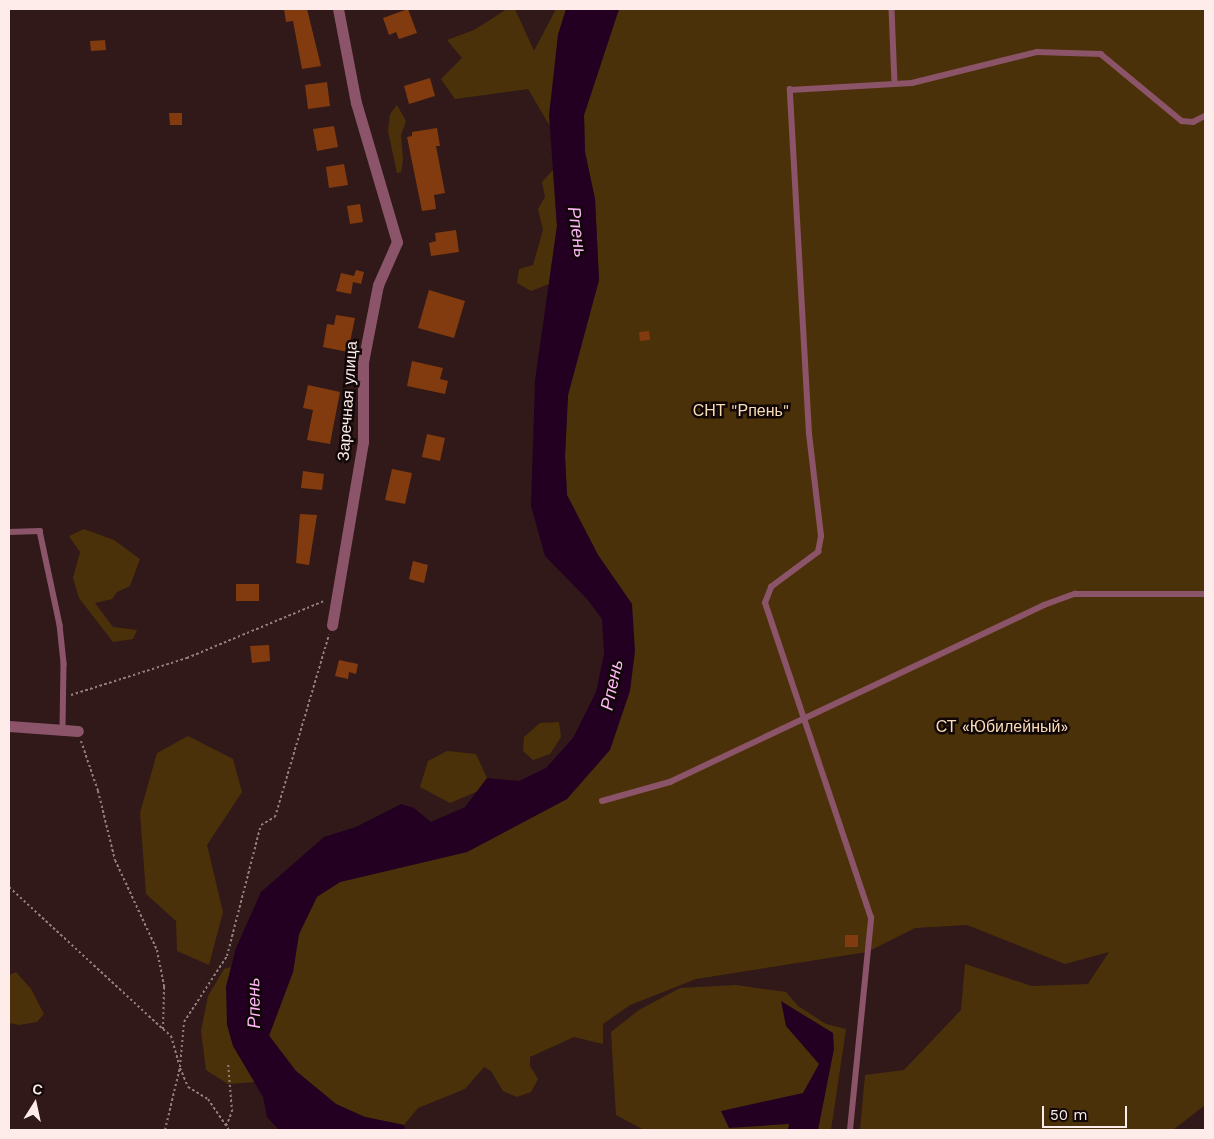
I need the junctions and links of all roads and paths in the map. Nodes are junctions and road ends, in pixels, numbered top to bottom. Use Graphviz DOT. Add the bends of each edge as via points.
graph roads {
  1 [pos="338,9"];
  2 [pos="892,9"];
  3 [pos="895,84"];
  4 [pos="1205,116"];
  5 [pos="9,532"];
  6 [pos="1205,594"];
  7 [pos="338,596"];
  8 [pos="332,625"];
  9 [pos="64,696"];
  10 [pos="805,721"];
  11 [pos="9,726"];
  12 [pos="63,730"];
  13 [pos="78,731"];
  14 [pos="602,801"];
  15 [pos="9,887"];
  16 [pos="163,1029"];
  17 [pos="228,1062"];
  18 [pos="180,1067"];
  19 [pos="226,1126"];
  20 [pos="165,1130"];
  21 [pos="228,1130"];
  22 [pos="850,1130"];
  1 -- 7 [label="street, Заречная улица" via="356,103 397,242 378,285 363,362 364,442"];
  2 -- 3 [label="lane"];
  3 -- 4 [label="lane" via="912,83 1037,52 1101,54 1182,121 1193,122"];
  3 -- 10 [label="lane" via="790,90 810,434 821,536 818,552 772,587 765,603"];
  5 -- 9 [label="lane" via="40,531 60,625"];
  6 -- 10 [label="lane" via="1075,594 1044,605"];
  7 -- 8 [label="street, Заречная улица"];
  7 -- 9 [label="path" via="187,658"];
  8 -- 18 [label="path" via="275,817 262,825 227,956 184,1022"];
  9 -- 12 [label="lane"];
  10 -- 14 [label="lane" via="747,743 670,782"];
  10 -- 22 [label="lane" via="871,918"];
  11 -- 12 [label="street"];
  12 -- 13 [label="street"];
  13 -- 16 [label="path" via="98,791 115,860 157,950 164,987"];
  15 -- 16 [label="path"];
  16 -- 18 [label="path" via="171,1036"];
  17 -- 19 [label="path" via="232,1112"];
  18 -- 19 [label="path" via="188,1088 208,1099"];
  18 -- 20 [label="path"];
  19 -- 21 [label="path"];
}
